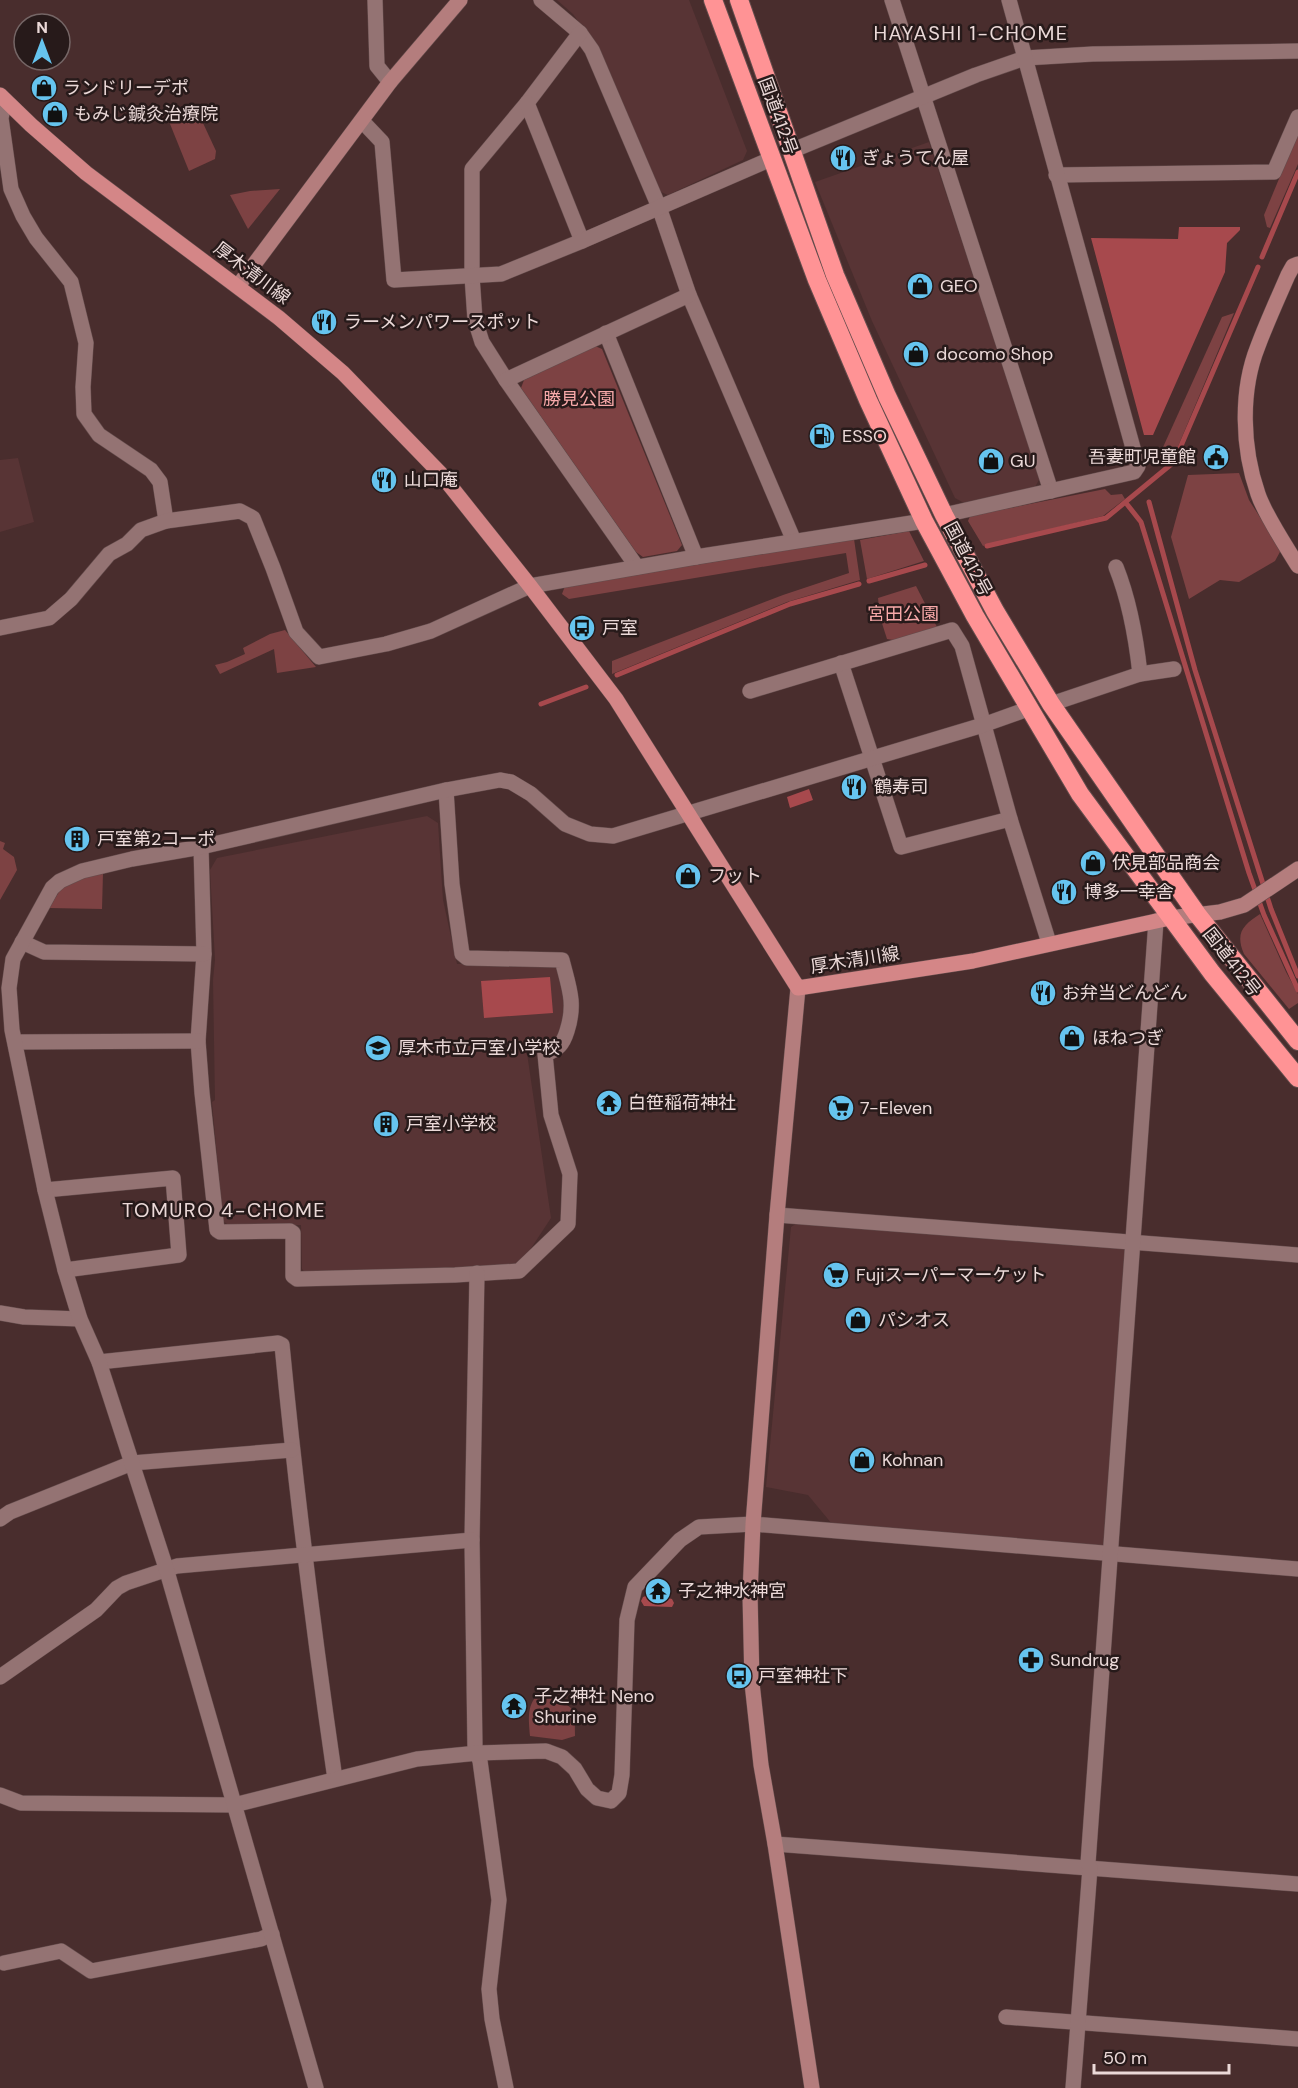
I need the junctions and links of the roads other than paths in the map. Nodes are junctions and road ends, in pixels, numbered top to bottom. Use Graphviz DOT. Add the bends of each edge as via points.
graph roads {
  1 [pos="375,0"];
  2 [pos="460,0"];
  3 [pos="541,0"];
  4 [pos="713,0"];
  5 [pos="739,0"];
  6 [pos="892,0"];
  7 [pos="1009,0"];
  8 [pos="580,33"];
  9 [pos="1298,51"];
  10 [pos="1025,58"];
  11 [pos="390,82"];
  12 [pos="925,97"];
  13 [pos="2,98"];
  14 [pos="527,103"];
  15 [pos="1298,117"];
  16 [pos="362,121"];
  17 [pos="791,151"];
  18 [pos="771,159"];
  19 [pos="1056,175"];
  20 [pos="659,207"];
  21 [pos="582,241"];
  22 [pos="1298,264"];
  23 [pos="472,276"];
  24 [pos="238,286"];
  25 [pos="689,295"];
  26 [pos="606,333"];
  27 [pos="506,380"];
  28 [pos="1051,491"];
  29 [pos="944,515"];
  30 [pos="166,521"];
  31 [pos="924,521"];
  32 [pos="794,541"];
  33 [pos="696,557"];
  34 [pos="1298,566"];
  35 [pos="637,567"];
  36 [pos="1116,567"];
  37 [pos="530,586"];
  38 [pos="0,628"];
  39 [pos="841,663"];
  40 [pos="1174,669"];
  41 [pos="1140,674"];
  42 [pos="750,691"];
  43 [pos="1051,704"];
  44 [pos="1028,709"];
  45 [pos="983,724"];
  46 [pos="872,757"];
  47 [pos="446,790"];
  48 [pos="689,813"];
  49 [pos="1010,819"];
  50 [pos="201,847"];
  51 [pos="1298,869"];
  52 [pos="1197,914"];
  53 [pos="1163,919"];
  54 [pos="22,942"];
  55 [pos="1049,943"];
  56 [pos="204,954"];
  57 [pos="798,988"];
  58 [pos="4,990"];
  59 [pos="198,1041"];
  60 [pos="1298,1041"];
  61 [pos="16,1042"];
  62 [pos="1298,1078"];
  63 [pos="45,1190"];
  64 [pos="777,1215"];
  65 [pos="1134,1242"];
  66 [pos="1298,1255"];
  67 [pos="65,1270"];
  68 [pos="477,1273"];
  69 [pos="0,1313"];
  70 [pos="80,1319"];
  71 [pos="99,1362"];
  72 [pos="292,1450"];
  73 [pos="132,1463"];
  74 [pos="0,1519"];
  75 [pos="753,1524"];
  76 [pos="472,1539"];
  77 [pos="305,1554"];
  78 [pos="1110,1554"];
  79 [pos="166,1568"];
  80 [pos="1298,1569"];
  81 [pos="0,1677"];
  82 [pos="478,1753"];
  83 [pos="335,1779"];
  84 [pos="0,1795"];
  85 [pos="234,1804"];
  86 [pos="775,1844"];
  87 [pos="1090,1868"];
  88 [pos="1298,1884"];
  89 [pos="272,1934"];
  90 [pos="4,1963"];
  91 [pos="1006,2017"];
  92 [pos="1078,2022"];
  93 [pos="1298,2039"];
  94 [pos="316,2088"];
  95 [pos="506,2088"];
  96 [pos="813,2088"];
  97 [pos="1073,2088"];
  1 -- 11 [label="street" via="377,66"];
  2 -- 11 [label="street"];
  3 -- 8 [label="street"];
  4 -- 18 [label="highway, 国道412号"];
  5 -- 17 [label="highway, 国道412号"];
  6 -- 12 [label="street"];
  7 -- 10 [label="street"];
  8 -- 14 [label="street"];
  8 -- 20 [label="street" via="592,50"];
  9 -- 10 [label="street"];
  10 -- 12 [label="street"];
  10 -- 19 [label="street"];
  11 -- 16 [label="street"];
  12 -- 17 [label="street"];
  12 -- 28 [label="street"];
  13 -- 24 [label="main road, 厚木清川線" via="86,173"];
  13 -- 30 [label="street" via="11,189 36,238 71,282 86,343 84,414 99,435 156,476"];
  14 -- 21 [label="street"];
  14 -- 23 [label="street" via="472,169"];
  15 -- 19 [label="street" via="1274,172"];
  16 -- 23 [label="street" via="382,142 394,280"];
  16 -- 24 [label="street"];
  17 -- 29 [label="highway, 国道412号" via="835,275 886,396"];
  18 -- 20 [label="street"];
  18 -- 31 [label="highway, 国道412号" via="817,280"];
  19 -- 28 [label="street" via="1138,466 1134,472"];
  20 -- 21 [label="street"];
  20 -- 25 [label="street"];
  21 -- 23 [label="street" via="501,274"];
  22 -- 34 [label="street" via="1288,274 1257,347 1245,422 1258,495"];
  23 -- 27 [label="street" via="475,320"];
  24 -- 37 [label="main road, 厚木清川線" via="343,373 440,473"];
  25 -- 26 [label="street"];
  25 -- 32 [label="street"];
  26 -- 27 [label="street"];
  26 -- 33 [label="street"];
  27 -- 35 [label="street"];
  28 -- 29 [label="street"];
  29 -- 43 [label="highway, 国道412号"];
  30 -- 37 [label="street" via="240,511 253,518 296,632 319,657 431,631"];
  30 -- 38 [label="street" via="141,530 109,554 71,599 49,618"];
  31 -- 32 [label="street"];
  31 -- 44 [label="highway, 国道412号"];
  32 -- 33 [label="street"];
  33 -- 35 [label="street"];
  35 -- 37 [label="street"];
  36 -- 41 [label="street" via="1130,586"];
  37 -- 48 [label="main road, 厚木清川線" via="616,699"];
  39 -- 42 [label="street"];
  39 -- 45 [label="street" via="952,630 962,646"];
  39 -- 46 [label="street"];
  40 -- 41 [label="street"];
  41 -- 43 [label="street"];
  43 -- 52 [label="highway, 国道412号"];
  44 -- 45 [label="street"];
  44 -- 53 [label="highway, 国道412号"];
  45 -- 46 [label="street"];
  45 -- 49 [label="street"];
  46 -- 48 [label="street"];
  46 -- 49 [label="street" via="901,847"];
  47 -- 48 [label="street" via="500,780 511,782 531,794 565,825 590,834 613,836"];
  47 -- 50 [label="street"];
  47 -- 68 [label="street" via="452,884 462,954 467,958 562,960 572,1005 564,1041 555,1051 545,1054 551,1115 570,1174 568,1224 519,1271"];
  48 -- 57 [label="main road, 厚木清川線"];
  49 -- 55 [label="street"];
  50 -- 54 [label="street" via="122,861 60,881 43,902"];
  50 -- 56 [label="street"];
  51 -- 52 [label="street" via="1232,909"];
  52 -- 53 [label="street"];
  52 -- 60 [label="highway, 国道412号"];
  53 -- 55 [label="main road, 厚木清川線"];
  53 -- 62 [label="highway, 国道412号"];
  53 -- 65 [label="street"];
  54 -- 56 [label="street" via="44,952"];
  54 -- 58 [label="street"];
  55 -- 57 [label="main road, 厚木清川線" via="973,961"];
  56 -- 59 [label="street"];
  57 -- 64 [label="street"];
  58 -- 61 [label="street"];
  59 -- 61 [label="street"];
  59 -- 68 [label="street" via="220,1232 290,1231 293,1276 297,1279"];
  61 -- 63 [label="street"];
  63 -- 67 [label="street"];
  63 -- 67 [label="street" via="173,1178 179,1255"];
  64 -- 65 [label="street"];
  64 -- 75 [label="street"];
  65 -- 66 [label="street"];
  65 -- 78 [label="street"];
  67 -- 70 [label="street"];
  68 -- 76 [label="street"];
  69 -- 70 [label="street"];
  70 -- 71 [label="street"];
  71 -- 72 [label="street" via="278,1343 282,1345"];
  71 -- 73 [label="street"];
  72 -- 73 [label="street"];
  72 -- 77 [label="street"];
  73 -- 74 [label="street"];
  73 -- 79 [label="street"];
  75 -- 78 [label="street"];
  75 -- 82 [label="street" via="699,1527 680,1539 635,1587 627,1620 622,1775 619,1793 611,1801 597,1798 575,1769 552,1753"];
  75 -- 86 [label="street" via="752,1683"];
  76 -- 77 [label="street"];
  76 -- 82 [label="street" via="472,1674"];
  77 -- 79 [label="street"];
  77 -- 83 [label="street"];
  78 -- 80 [label="street"];
  78 -- 87 [label="street"];
  79 -- 81 [label="street" via="116,1584 96,1610 43,1641"];
  79 -- 85 [label="street"];
  82 -- 83 [label="street" via="417,1759"];
  82 -- 95 [label="street" via="499,1900 489,1989"];
  83 -- 85 [label="street"];
  84 -- 85 [label="street" via="21,1803"];
  85 -- 89 [label="street"];
  86 -- 87 [label="street"];
  86 -- 96 [label="street"];
  87 -- 88 [label="street"];
  87 -- 92 [label="street"];
  89 -- 90 [label="street" via="91,1971 61,1951"];
  89 -- 94 [label="street"];
  91 -- 92 [label="street"];
  92 -- 93 [label="street"];
  92 -- 97 [label="street"];
}
